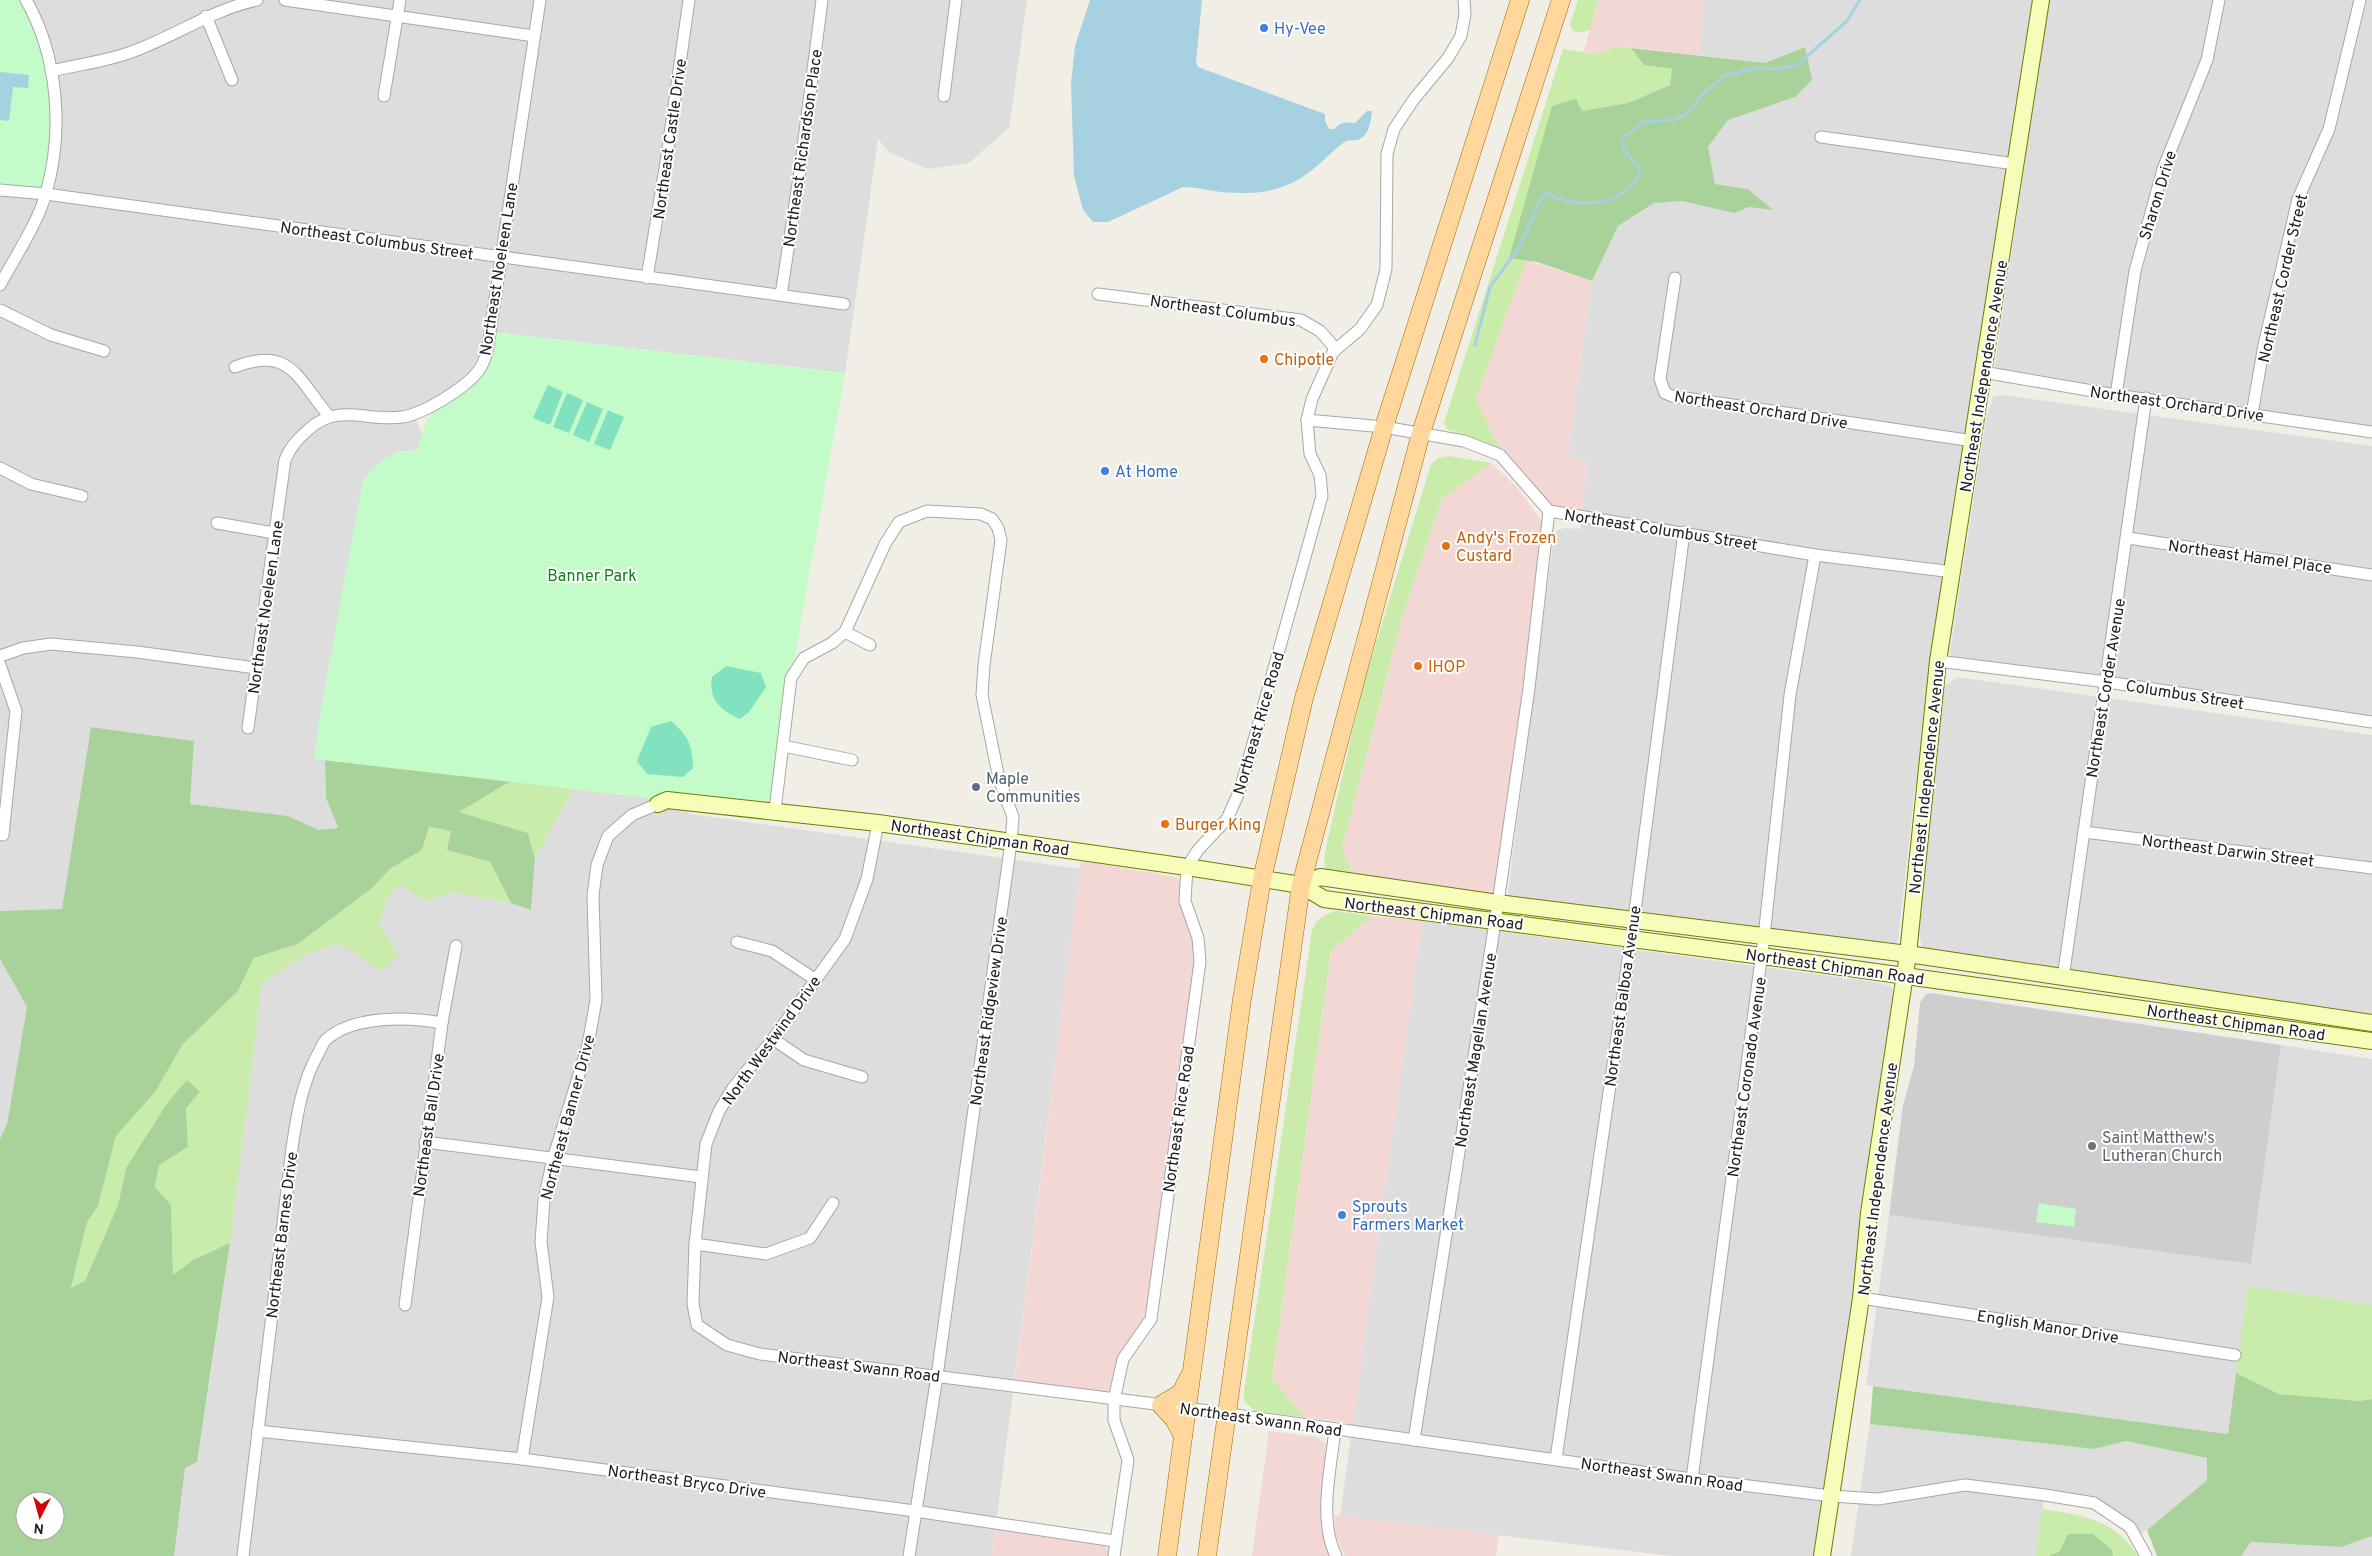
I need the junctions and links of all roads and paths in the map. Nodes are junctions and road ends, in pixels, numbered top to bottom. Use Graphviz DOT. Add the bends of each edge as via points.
graph roads {
  1 [pos="26,0"];
  2 [pos="257,0"];
  3 [pos="285,0"];
  4 [pos="400,0"];
  5 [pos="540,0"];
  6 [pos="689,0"];
  7 [pos="822,0"];
  8 [pos="956,0"];
  9 [pos="1464,0"];
  10 [pos="1520,0"];
  11 [pos="1561,0"];
  12 [pos="2040,0"];
  13 [pos="2219,0"];
  14 [pos="2360,0"];
  15 [pos="206,16"];
  16 [pos="396,17"];
  17 [pos="534,36"];
  18 [pos="52,71"];
  19 [pos="232,80"];
  20 [pos="384,96"];
  21 [pos="944,96"];
  22 [pos="1821,137"];
  23 [pos="2015,164"];
  24 [pos="0,190"];
  25 [pos="46,194"];
  26 [pos="500,256"];
  27 [pos="647,278"];
  28 [pos="1675,278"];
  29 [pos="0,285"];
  30 [pos="1098,294"];
  31 [pos="781,295"];
  32 [pos="844,304"];
  33 [pos="0,310"];
  34 [pos="1336,349"];
  35 [pos="104,351"];
  36 [pos="235,367"];
  37 [pos="1983,372"];
  38 [pos="2116,395"];
  39 [pos="2146,398"];
  40 [pos="2252,414"];
  41 [pos="329,416"];
  42 [pos="1307,420"];
  43 [pos="1384,427"];
  44 [pos="2372,432"];
  45 [pos="1421,433"];
  46 [pos="1973,441"];
  47 [pos="0,468"];
  48 [pos="82,496"];
  49 [pos="1549,511"];
  50 [pos="217,523"];
  51 [pos="1684,532"];
  52 [pos="274,533"];
  53 [pos="2128,538"];
  54 [pos="1815,555"];
  55 [pos="1953,572"];
  56 [pos="2372,575"];
  57 [pos="846,632"];
  58 [pos="870,645"];
  59 [pos="0,656"];
  60 [pos="1938,661"];
  61 [pos="0,665"];
  62 [pos="256,668"];
  63 [pos="2107,682"];
  64 [pos="2372,722"];
  65 [pos="248,728"];
  66 [pos="783,746"];
  67 [pos="852,760"];
  68 [pos="658,804"];
  69 [pos="775,810"];
  70 [pos="878,823"];
  71 [pos="2084,832"];
  72 [pos="0,834"];
  73 [pos="1011,842"];
  74 [pos="1187,867"];
  75 [pos="2372,868"];
  76 [pos="1262,879"];
  77 [pos="1301,885"];
  78 [pos="1412,891"];
  79 [pos="1498,903"];
  80 [pos="1411,910"];
  81 [pos="1634,919"];
  82 [pos="1496,921"];
  83 [pos="1764,937"];
  84 [pos="1631,938"];
  85 [pos="737,942"];
  86 [pos="456,946"];
  87 [pos="1908,954"];
  88 [pos="1762,956"];
  89 [pos="1905,977"];
  90 [pos="2063,978"];
  91 [pos="816,980"];
  92 [pos="2062,997"];
  93 [pos="2198,997"];
  94 [pos="442,1023"];
  95 [pos="2372,1023"];
  96 [pos="772,1039"];
  97 [pos="2372,1041"];
  98 [pos="862,1077"];
  99 [pos="425,1142"];
  100 [pos="554,1160"];
  101 [pos="701,1177"];
  102 [pos="833,1203"];
  103 [pos="694,1244"];
  104 [pos="1861,1298"];
  105 [pos="405,1305"];
  106 [pos="697,1325"];
  107 [pos="2235,1354"];
  108 [pos="1192,1372"];
  109 [pos="937,1376"];
  110 [pos="1114,1400"];
  111 [pos="1161,1405"];
  112 [pos="1187,1408"];
  113 [pos="1227,1414"];
  114 [pos="1335,1429"];
  115 [pos="258,1430"];
  116 [pos="1184,1436"];
  117 [pos="1414,1440"];
  118 [pos="522,1459"];
  119 [pos="1556,1459"];
  120 [pos="1692,1479"];
  121 [pos="1830,1496"];
  122 [pos="915,1511"];
  123 [pos="1115,1541"];
  124 [pos="243,1556"];
  125 [pos="909,1556"];
  126 [pos="1114,1556"];
  127 [pos="1168,1556"];
  128 [pos="1207,1556"];
  129 [pos="1336,1556"];
  130 [pos="1822,1556"];
  131 [pos="2146,1556"];
  1 -- 18 [label="street" via="42,36"];
  2 -- 15 [label="street"];
  3 -- 16 [label="street"];
  4 -- 16 [label="street"];
  5 -- 17 [label="street, Northeast Noeleen Lane"];
  6 -- 27 [label="street, Northeast Castle Drive"];
  7 -- 31 [label="street, Northeast Richardson Place"];
  8 -- 21 [label="street"];
  9 -- 34 [label="street, Northeast Rice Road" via="1461,36 1394,129 1387,154 1386,269 1377,305 1360,329"];
  10 -- 43 [label="main road"];
  11 -- 45 [label="main road"];
  12 -- 23 [label="main road, Northeast Independence Avenue"];
  13 -- 38 [label="street, Sharon Drive" via="2207,60 2163,169 2135,271"];
  14 -- 40 [label="street, Northeast Corder Street" via="2329,129 2298,199 2264,345"];
  15 -- 18 [label="street" via="144,48"];
  15 -- 19 [label="street"];
  16 -- 17 [label="street"];
  16 -- 20 [label="street"];
  17 -- 26 [label="street, Northeast Noeleen Lane"];
  18 -- 25 [label="street" via="56,118"];
  22 -- 23 [label="street"];
  23 -- 37 [label="main road, Northeast Independence Avenue"];
  24 -- 25 [label="street, Northeast Columbus Street"];
  25 -- 26 [label="street, Northeast Columbus Street"];
  25 -- 29 [label="street"];
  26 -- 27 [label="street, Northeast Columbus Street"];
  26 -- 41 [label="street, Northeast Noeleen Lane" via="487,352 480,369 469,380 422,411 402,417"];
  27 -- 31 [label="street, Northeast Columbus Street"];
  28 -- 46 [label="street, Northeast Orchard Drive" via="1660,379 1665,393"];
  30 -- 34 [label="street, Northeast Columbus" via="1301,320 1320,331"];
  31 -- 32 [label="street, Northeast Columbus Street"];
  33 -- 35 [label="street" via="51,335"];
  34 -- 42 [label="street, Northeast Rice Road" via="1312,399"];
  36 -- 41 [label="street" via="262,359 284,364 301,378"];
  37 -- 38 [label="street, Northeast Orchard Drive"];
  37 -- 46 [label="main road, Northeast Independence Avenue"];
  38 -- 39 [label="street, Northeast Orchard Drive"];
  39 -- 40 [label="street, Northeast Orchard Drive"];
  39 -- 53 [label="street, Northeast Corder Avenue"];
  40 -- 44 [label="street, Northeast Orchard Drive"];
  41 -- 52 [label="street, Northeast Noeleen Lane" via="317,421 289,450"];
  42 -- 43 [label="street, Northeast Columbus Street"];
  42 -- 74 [label="street, Northeast Rice Road" via="1310,454 1320,475 1322,496 1240,790 1227,818"];
  43 -- 45 [label="street, Northeast Columbus Street"];
  43 -- 76 [label="main road" via="1304,698"];
  45 -- 49 [label="street, Northeast Columbus Street" via="1464,441 1500,455"];
  45 -- 77 [label="main road"];
  46 -- 55 [label="main road, Northeast Independence Avenue"];
  47 -- 48 [label="street" via="31,484"];
  49 -- 51 [label="street, Northeast Columbus Street"];
  49 -- 79 [label="street, Northeast Magellan Avenue" via="1530,688"];
  50 -- 52 [label="street"];
  51 -- 54 [label="street, Northeast Columbus Street"];
  51 -- 81 [label="street, Northeast Balboa Avenue"];
  52 -- 62 [label="street, Northeast Noeleen Lane"];
  53 -- 56 [label="street, Northeast Hamel Place"];
  53 -- 63 [label="street, Northeast Corder Avenue"];
  54 -- 55 [label="street, Northeast Columbus Street"];
  54 -- 83 [label="street, Northeast Coronado Avenue" via="1790,694"];
  55 -- 60 [label="main road, Northeast Independence Avenue"];
  57 -- 58 [label="street"];
  57 -- 66 [label="street" via="804,658 791,678"];
  57 -- 73 [label="street, Northeast Ridgeview Drive" via="885,544 899,522 927,511 944,510 981,514 992,519 1001,540 982,695 999,780 1013,817"];
  59 -- 62 [label="street" via="23,648 51,644"];
  60 -- 63 [label="street, Columbus Street"];
  60 -- 87 [label="main road, Northeast Independence Avenue"];
  61 -- 72 [label="street" via="16,711 3,834"];
  62 -- 65 [label="street, Northeast Noeleen Lane"];
  63 -- 64 [label="street, Columbus Street"];
  63 -- 71 [label="street, Northeast Corder Avenue"];
  66 -- 67 [label="street"];
  66 -- 69 [label="street"];
  68 -- 69 [label="main road, Northeast Chipman Road" via="667,800"];
  68 -- 100 [label="street, Northeast Banner Drive" via="632,815 608,836 597,865 593,895 596,1000 588,1045"];
  69 -- 70 [label="main road, Northeast Chipman Road"];
  70 -- 73 [label="main road, Northeast Chipman Road"];
  70 -- 91 [label="street, North Westwind Drive" via="867,879 845,939"];
  71 -- 75 [label="street, Northeast Darwin Street"];
  71 -- 90 [label="street, Northeast Corder Avenue"];
  73 -- 74 [label="main road, Northeast Chipman Road"];
  73 -- 109 [label="street, Northeast Ridgeview Drive"];
  74 -- 76 [label="main road, Northeast Chipman Road"];
  74 -- 110 [label="street, Northeast Rice Road" via="1185,901 1198,938 1200,962 1151,1319 1123,1359"];
  76 -- 77 [label="main road, Northeast Chipman Road"];
  76 -- 108 [label="main road" via="1242,999"];
  77 -- 78 [label="main road, Northeast Chipman Road" via="1320,877"];
  77 -- 80 [label="main road, Northeast Chipman Road" via="1324,899"];
  77 -- 113 [label="main road"];
  78 -- 79 [label="main road, Northeast Chipman Road"];
  78 -- 80 [label="main road"];
  79 -- 81 [label="main road, Northeast Chipman Road"];
  79 -- 82 [label="street, Northeast Magellan Avenue"];
  80 -- 82 [label="main road, Northeast Chipman Road"];
  81 -- 83 [label="main road, Northeast Chipman Road"];
  81 -- 84 [label="street, Northeast Balboa Avenue"];
  82 -- 84 [label="main road, Northeast Chipman Road"];
  82 -- 117 [label="street, Northeast Magellan Avenue"];
  83 -- 87 [label="main road, Northeast Chipman Road"];
  83 -- 88 [label="street, Northeast Coronado Avenue"];
  84 -- 88 [label="main road, Northeast Chipman Road"];
  84 -- 119 [label="street, Northeast Balboa Avenue"];
  85 -- 91 [label="street" via="772,951"];
  86 -- 94 [label="street, Northeast Ball Drive"];
  87 -- 89 [label="main road, Northeast Independence Avenue"];
  87 -- 90 [label="main road, Northeast Chipman Road"];
  88 -- 89 [label="main road, Northeast Chipman Road"];
  88 -- 120 [label="street, Northeast Coronado Avenue"];
  89 -- 92 [label="main road, Northeast Chipman Road"];
  89 -- 104 [label="main road, Northeast Independence Avenue" via="1869,1213"];
  90 -- 93 [label="main road, Northeast Chipman Road"];
  91 -- 96 [label="street, North Westwind Drive"];
  92 -- 93 [label="main road" via="2066,989 2077,988 2172,999"];
  92 -- 97 [label="main road, Northeast Chipman Road"];
  93 -- 95 [label="main road, Northeast Chipman Road"];
  94 -- 99 [label="street, Northeast Ball Drive"];
  94 -- 115 [label="street, Northeast Barnes Drive" via="395,1018 345,1028 325,1041 308,1071 292,1148"];
  96 -- 98 [label="street" via="804,1060"];
  96 -- 101 [label="street, North Westwind Drive" via="719,1111 706,1144"];
  99 -- 100 [label="street"];
  99 -- 105 [label="street, Northeast Ball Drive"];
  100 -- 101 [label="street"];
  100 -- 118 [label="street, Northeast Banner Drive" via="544,1200 541,1242 548,1296"];
  101 -- 103 [label="street, North Westwind Drive"];
  102 -- 103 [label="street" via="810,1238 766,1254"];
  103 -- 106 [label="street, North Westwind Drive" via="692,1304"];
  104 -- 107 [label="street, English Manor Drive"];
  104 -- 121 [label="main road, Northeast Independence Avenue"];
  106 -- 109 [label="street, Northeast Swann Road" via="727,1344 760,1354"];
  108 -- 111 [label="main road" via="1181,1393"];
  108 -- 112 [label="main road"];
  109 -- 110 [label="street, Northeast Swann Road"];
  109 -- 122 [label="street, Northeast Ridgeview Drive"];
  110 -- 111 [label="street, Northeast Swann Road"];
  110 -- 123 [label="street, Northeast Rice Road" via="1114,1420 1128,1460"];
  111 -- 112 [label="street, Northeast Swann Road"];
  111 -- 116 [label="main road"];
  112 -- 113 [label="street, Northeast Swann Road"];
  112 -- 116 [label="main road"];
  113 -- 114 [label="street, Northeast Swann Road"];
  113 -- 128 [label="main road"];
  114 -- 117 [label="street, Northeast Swann Road"];
  114 -- 129 [label="street" via="1326,1519"];
  115 -- 118 [label="street, Northeast Bryco Drive"];
  115 -- 124 [label="street, Northeast Barnes Drive"];
  116 -- 127 [label="main road"];
  117 -- 119 [label="street, Northeast Swann Road"];
  118 -- 122 [label="street, Northeast Bryco Drive"];
  119 -- 120 [label="street, Northeast Swann Road"];
  120 -- 121 [label="street, Northeast Swann Road"];
  121 -- 130 [label="main road, Northeast Independence Avenue"];
  121 -- 131 [label="street, Northeast Swann Road" via="1878,1499 1965,1485 2094,1503 2130,1527"];
  122 -- 123 [label="street, Northeast Bryco Drive"];
  122 -- 125 [label="street, Northeast Ridgeview Drive"];
  123 -- 126 [label="street, Northeast Rice Road"];
}
